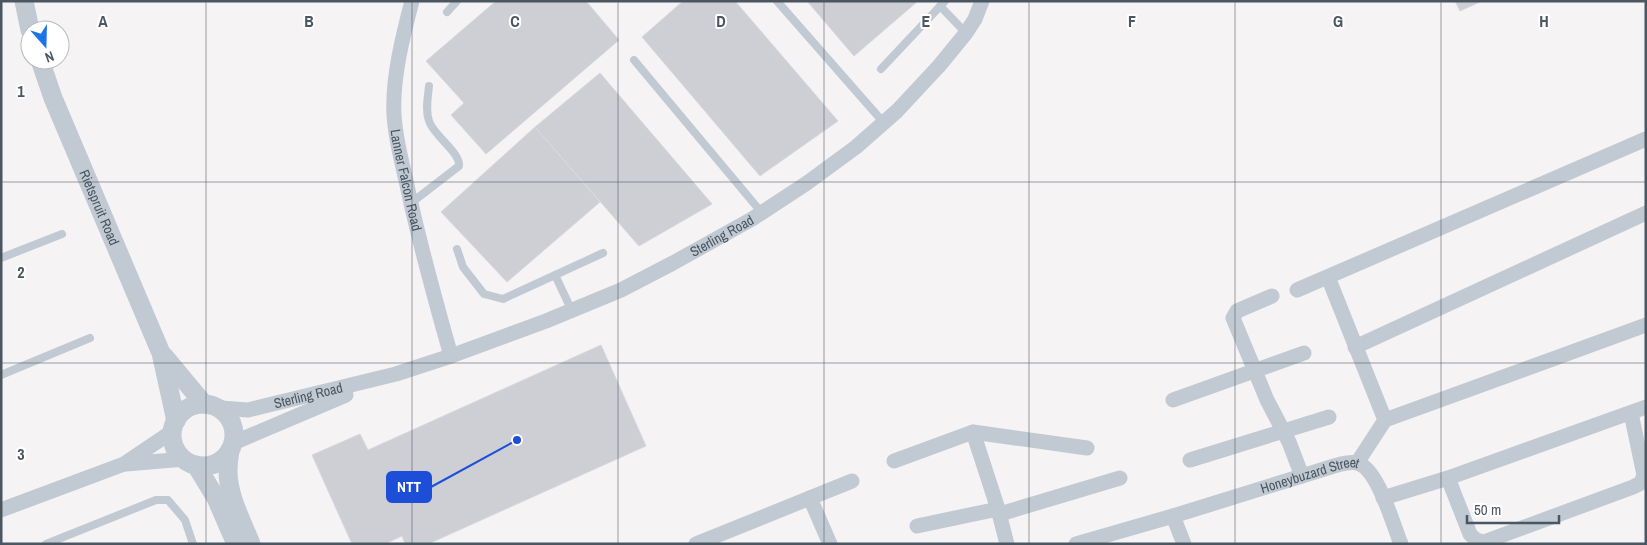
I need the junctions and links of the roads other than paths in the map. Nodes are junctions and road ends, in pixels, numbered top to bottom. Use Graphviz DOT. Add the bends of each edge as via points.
graph roads {
  1 [pos="24,1"];
  2 [pos="412,1"];
  3 [pos="457,1"];
  4 [pos="777,1"];
  5 [pos="982,1"];
  6 [pos="942,4"];
  7 [pos="446,12"];
  8 [pos="28,20"];
  9 [pos="966,32"];
  10 [pos="634,60"];
  11 [pos="881,69"];
  12 [pos="44,70"];
  13 [pos="429,86"];
  14 [pos="884,123"];
  15 [pos="1646,139"];
  16 [pos="411,203"];
  17 [pos="762,213"];
  18 [pos="1646,213"];
  19 [pos="62,234"];
  20 [pos="457,249"];
  21 [pos="603,253"];
  22 [pos="1,258"];
  23 [pos="555,275"];
  24 [pos="1328,277"];
  25 [pos="1297,290"];
  26 [pos="1272,296"];
  27 [pos="572,311"];
  28 [pos="1646,325"];
  29 [pos="90,338"];
  30 [pos="1356,347"];
  31 [pos="161,353"];
  32 [pos="1304,353"];
  33 [pos="451,356"];
  34 [pos="1255,372"];
  35 [pos="396,374"];
  36 [pos="1,376"];
  37 [pos="1173,400"];
  38 [pos="212,406"];
  39 [pos="1646,407"];
  40 [pos="1631,413"];
  41 [pos="1329,417"];
  42 [pos="1385,420"];
  43 [pos="174,426"];
  44 [pos="974,432"];
  45 [pos="1284,432"];
  46 [pos="232,447"];
  47 [pos="1087,448"];
  48 [pos="1190,460"];
  49 [pos="894,461"];
  50 [pos="190,462"];
  51 [pos="1357,463"];
  52 [pos="124,464"];
  53 [pos="1302,476"];
  54 [pos="1120,478"];
  55 [pos="1448,478"];
  56 [pos="852,480"];
  57 [pos="810,498"];
  58 [pos="1383,498"];
  59 [pos="1,510"];
  60 [pos="999,511"];
  61 [pos="1173,516"];
  62 [pos="918,526"];
  63 [pos="66,535"];
  64 [pos="46,544"];
  65 [pos="70,544"];
  66 [pos="193,544"];
  67 [pos="236,544"];
  68 [pos="250,544"];
  69 [pos="696,544"];
  70 [pos="830,544"];
  71 [pos="1007,544"];
  72 [pos="1076,544"];
  73 [pos="1184,544"];
  74 [pos="1401,544"];
  1 -- 8 [label="street"];
  2 -- 16 [label="street, Lanner Falcon Road" via="396,82 394,114"];
  3 -- 7 [label="lane"];
  4 -- 14 [label="lane"];
  5 -- 9 [label="street, Sterling Road"];
  6 -- 9 [label="lane"];
  6 -- 11 [label="lane"];
  9 -- 14 [label="street, Sterling Road" via="912,96"];
  10 -- 17 [label="lane"];
  12 -- 31 [label="street, Rietspruit Road"];
  13 -- 16 [label="lane" via="429,122 460,162 456,169"];
  14 -- 17 [label="street, Sterling Road" via="807,183"];
  15 -- 24 [label="street"];
  16 -- 33 [label="street, Lanner Falcon Road"];
  17 -- 27 [label="street, Sterling Road" via="621,290"];
  18 -- 30 [label="street"];
  19 -- 22 [label="lane"];
  20 -- 23 [label="lane" via="462,267 484,294 503,300"];
  21 -- 23 [label="lane"];
  23 -- 27 [label="lane"];
  24 -- 25 [label="street"];
  24 -- 30 [label="street"];
  26 -- 34 [label="street" via="1237,311 1233,316"];
  27 -- 33 [label="street, Sterling Road"];
  28 -- 42 [label="street"];
  29 -- 36 [label="lane"];
  30 -- 42 [label="street"];
  31 -- 38 [label="street, Rietspruit Road"];
  31 -- 43 [label="street, Rietspruit Road"];
  32 -- 34 [label="street"];
  33 -- 35 [label="street, Sterling Road"];
  34 -- 37 [label="street"];
  34 -- 45 [label="street"];
  35 -- 38 [label="street, Sterling Road" via="248,410"];
  35 -- 46 [label="street, Sterling Road"];
  38 -- 43 [label="street" via="191,406 180,415"];
  38 -- 46 [label="street" via="227,415 232,424 235,433"];
  39 -- 40 [label="street"];
  40 -- 55 [label="street"];
  40 -- 55 [label="street" via="1644,475 1641,483 1484,542 1470,534"];
  41 -- 45 [label="street"];
  42 -- 51 [label="street"];
  43 -- 50 [label="street" via="175,447"];
  43 -- 52 [label="street"];
  44 -- 47 [label="street"];
  44 -- 49 [label="street"];
  44 -- 60 [label="street"];
  45 -- 48 [label="street"];
  45 -- 53 [label="street"];
  46 -- 50 [label="street" via="219,462 204,466"];
  46 -- 68 [label="street" via="228,471 230,486"];
  50 -- 52 [label="street"];
  50 -- 67 [label="street" via="216,498"];
  51 -- 53 [label="street, Honeybuzard Street" via="1345,463"];
  51 -- 58 [label="street, Honeybuzard Street" via="1372,474"];
  52 -- 59 [label="street"];
  53 -- 61 [label="street, Honeybuzard Street"];
  54 -- 60 [label="street"];
  55 -- 58 [label="street"];
  56 -- 57 [label="street"];
  57 -- 69 [label="street"];
  57 -- 70 [label="street"];
  58 -- 74 [label="street, Honeybuzard Street"];
  60 -- 62 [label="street"];
  60 -- 71 [label="street"];
  61 -- 72 [label="street, Honeybuzard Street"];
  61 -- 73 [label="street"];
  63 -- 64 [label="lane"];
  63 -- 65 [label="lane"];
  63 -- 66 [label="lane" via="156,500 168,500 185,520"];
}
